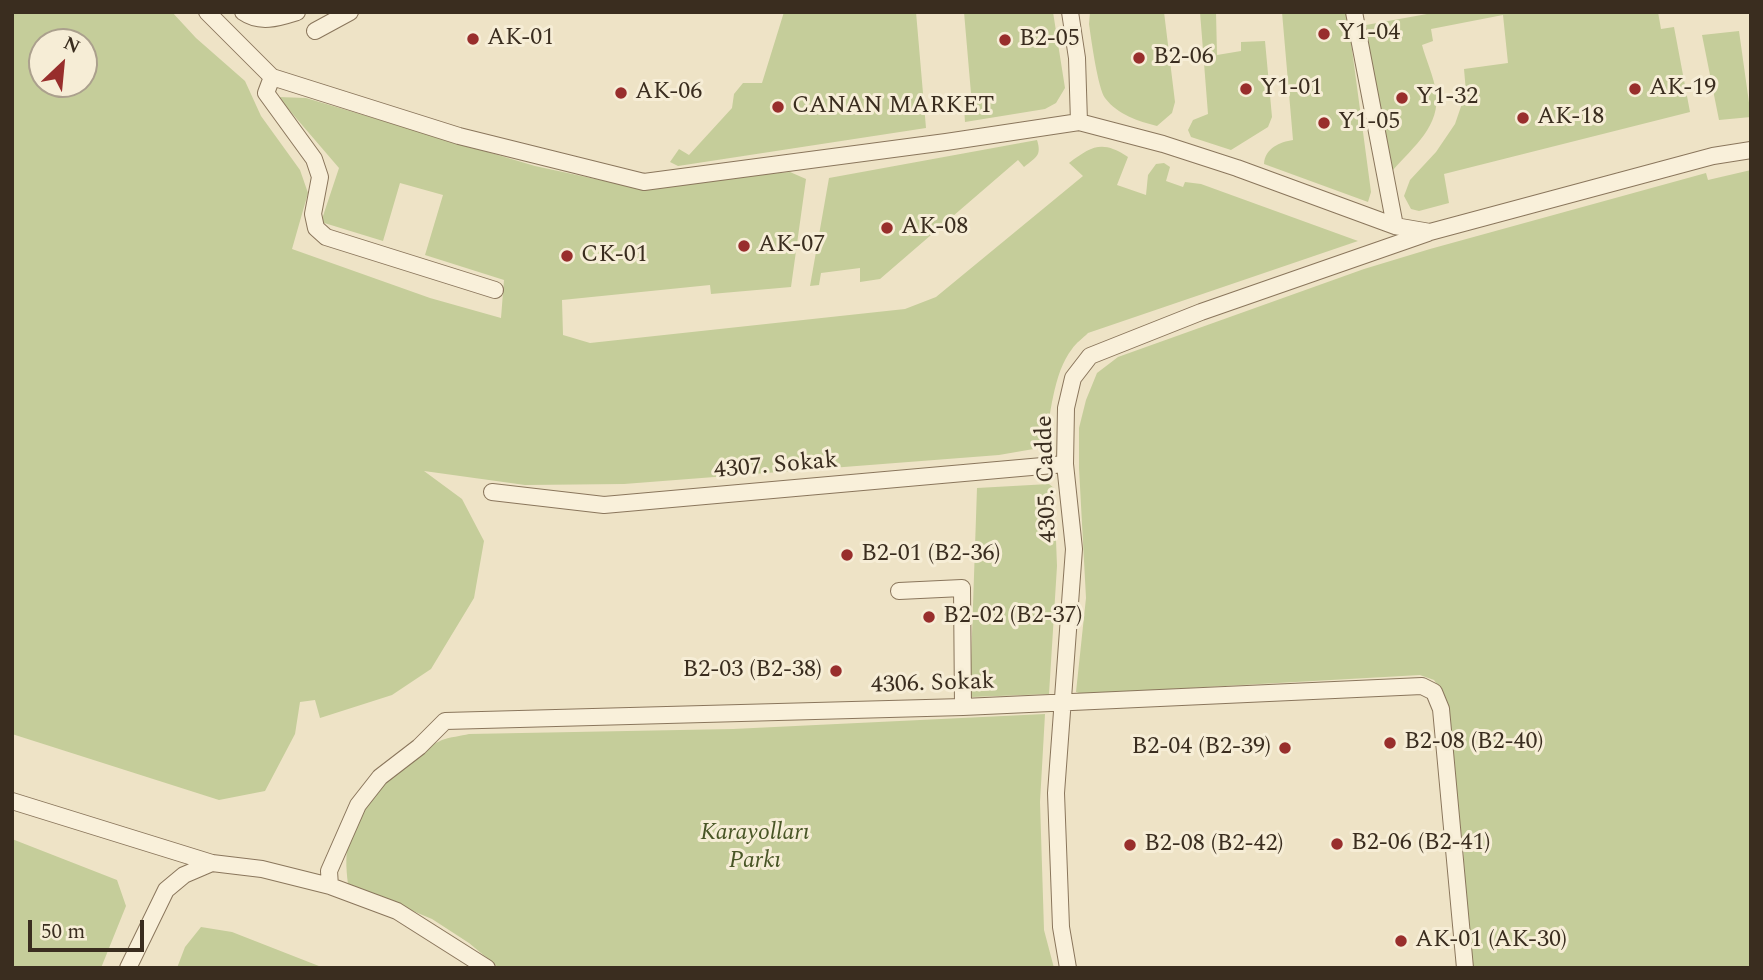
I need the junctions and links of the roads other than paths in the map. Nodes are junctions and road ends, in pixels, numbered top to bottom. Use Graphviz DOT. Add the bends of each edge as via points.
graph roads {
  1 [pos="207,12"];
  2 [pos="243,12"];
  3 [pos="297,12"];
  4 [pos="350,12"];
  5 [pos="1070,12"];
  6 [pos="1354,12"];
  7 [pos="315,31"];
  8 [pos="272,77"];
  9 [pos="1079,122"];
  10 [pos="1751,150"];
  11 [pos="1395,226"];
  12 [pos="1430,232"];
  13 [pos="495,290"];
  14 [pos="1065,464"];
  15 [pos="492,492"];
  16 [pos="899,591"];
  17 [pos="1062,703"];
  18 [pos="963,707"];
  19 [pos="12,801"];
  20 [pos="212,863"];
  21 [pos="330,886"];
  22 [pos="128,968"];
  23 [pos="487,968"];
  24 [pos="1068,968"];
  25 [pos="1465,968"];
  1 -- 8 [label="street"];
  2 -- 3 [label="street" via="269,20"];
  4 -- 7 [label="street"];
  5 -- 9 [label="street"];
  6 -- 11 [label="street"];
  8 -- 9 [label="street" via="459,136 644,182"];
  8 -- 13 [label="street" via="266,93 314,159 320,177 313,214 316,228 326,237"];
  9 -- 11 [label="street" via="1225,164"];
  10 -- 12 [label="street, 4305. Cadde" via="1713,156"];
  11 -- 12 [label="street"];
  12 -- 14 [label="street, 4305. Cadde" via="1090,356 1073,379 1066,408"];
  14 -- 15 [label="street, 4307. Sokak" via="604,505"];
  14 -- 17 [label="street, 4305. Cadde" via="1074,549"];
  16 -- 18 [label="street" via="962,588"];
  17 -- 18 [label="street, 4306. Sokak"];
  17 -- 24 [label="street, 4305. Cadde" via="1056,793 1061,927"];
  17 -- 25 [label="street, 4306. Sokak" via="1422,686 1434,692 1441,709"];
  18 -- 21 [label="street, 4306. Sokak" via="446,721 380,777 358,805 329,871"];
  19 -- 20 [label="street"];
  20 -- 21 [label="street" via="262,869"];
  20 -- 22 [label="street" via="184,875 166,890"];
  21 -- 23 [label="street" via="397,911"];
}
